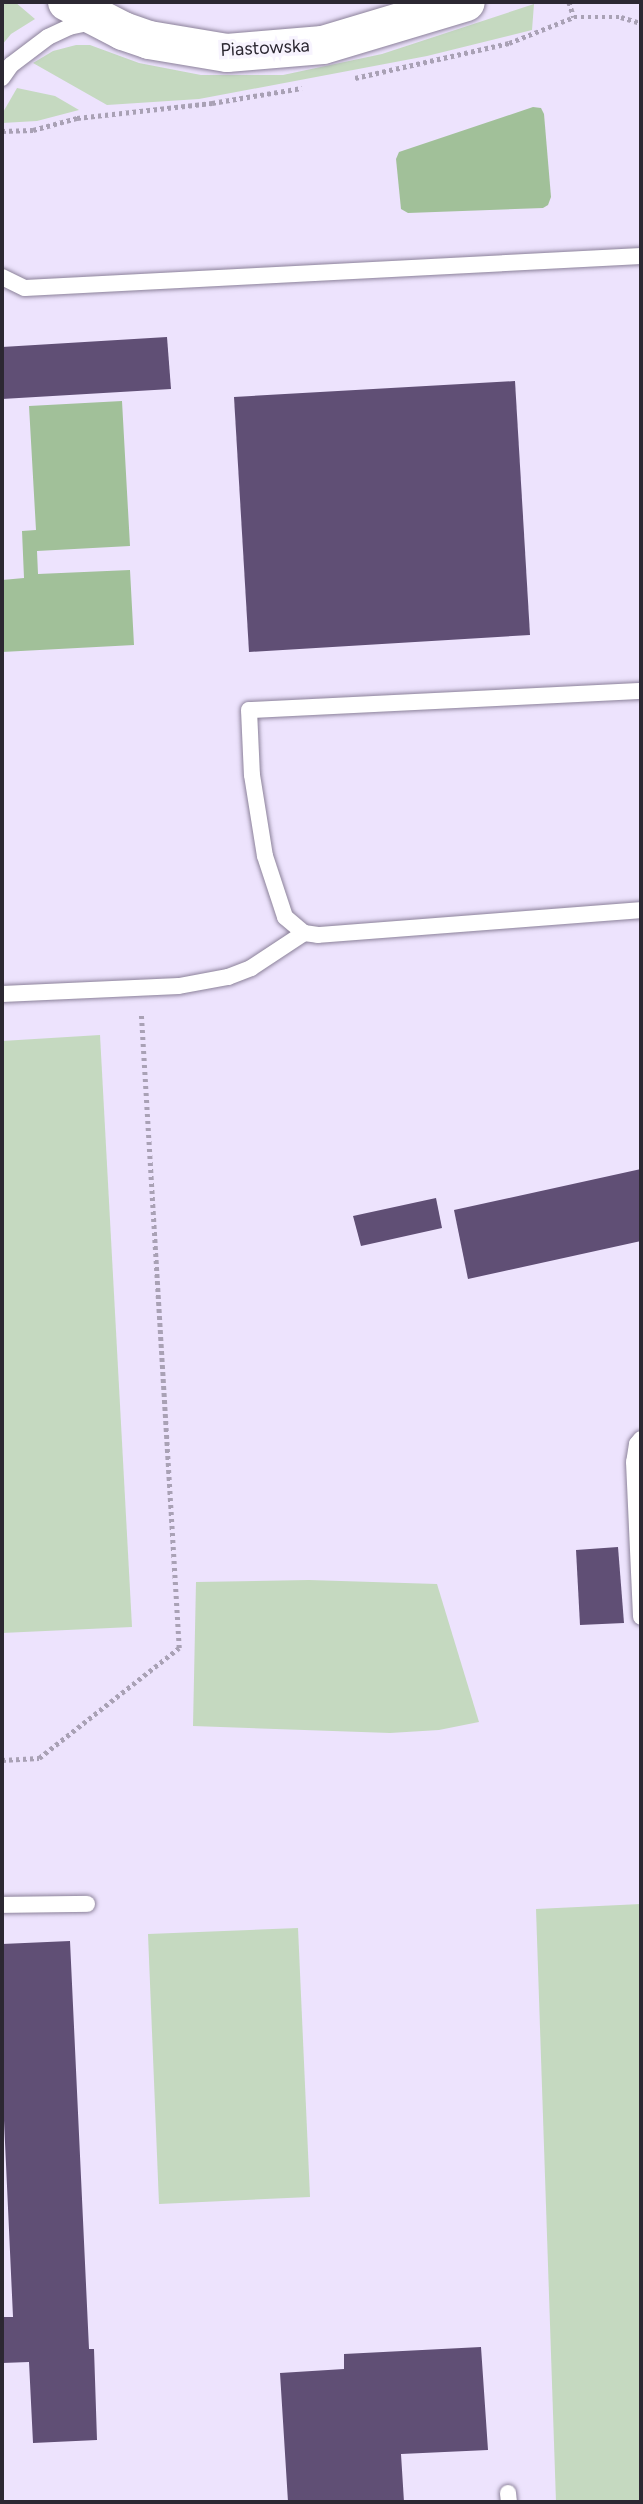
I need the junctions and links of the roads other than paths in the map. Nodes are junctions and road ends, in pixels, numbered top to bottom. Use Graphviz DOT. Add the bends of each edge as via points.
graph roads {
  1 [pos="67,2"];
  2 [pos="466,2"];
  3 [pos="102,20"];
  4 [pos="2,78"];
  5 [pos="641,256"];
  6 [pos="2,277"];
  7 [pos="641,691"];
  8 [pos="641,910"];
  9 [pos="304,933"];
  10 [pos="2,994"];
  11 [pos="641,1439"];
  12 [pos="641,1603"];
  13 [pos="641,1617"];
  14 [pos="88,1903"];
  15 [pos="2,1905"];
  1 -- 3 [label="main road, Piastowska"];
  2 -- 3 [label="main road, Piastowska" via="323,45 274,52 185,48 123,31"];
  3 -- 4 [label="lane" via="48,37 11,65"];
  5 -- 6 [label="lane" via="25,288"];
  7 -- 9 [label="lane" via="249,710 252,775 265,856 285,918"];
  8 -- 9 [label="lane"];
  9 -- 10 [label="lane" via="260,963 228,977 179,986"];
  11 -- 12 [label="lane" via="634,1462"];
  12 -- 13 [label="lane"];
  14 -- 15 [label="lane"];
}
